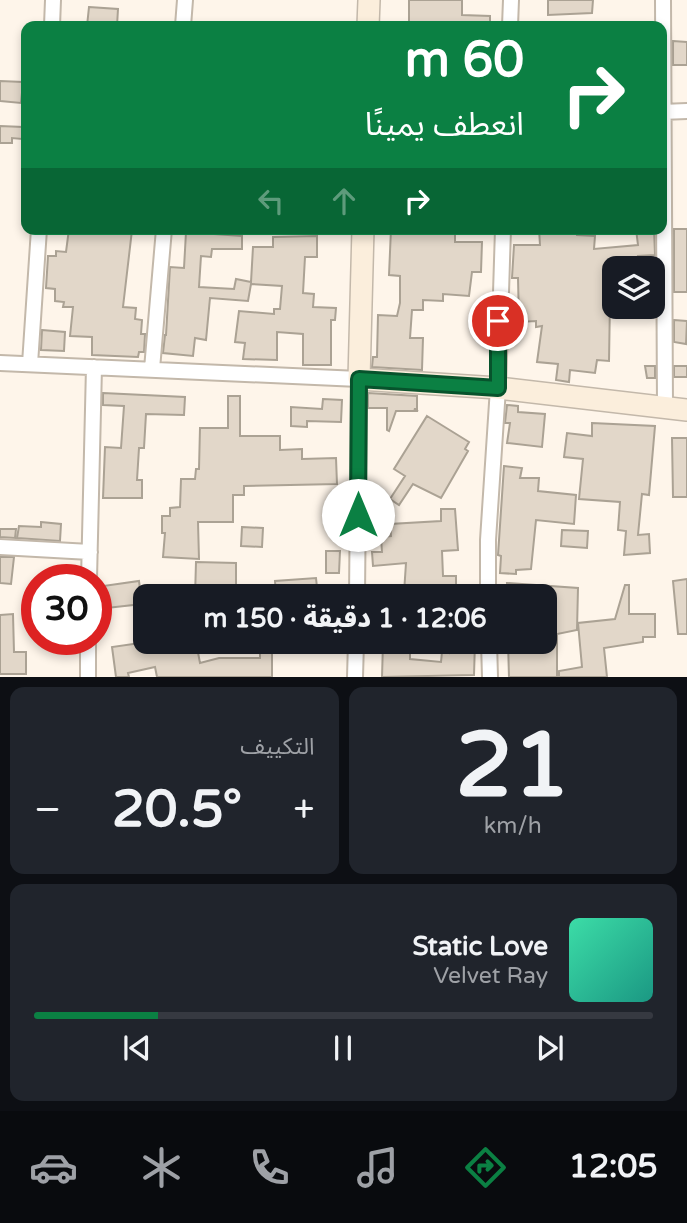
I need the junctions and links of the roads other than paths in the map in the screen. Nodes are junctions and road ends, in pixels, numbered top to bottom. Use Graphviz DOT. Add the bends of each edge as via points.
graph roads {
  1 [pos="53,0"];
  2 [pos="185,0"];
  3 [pos="369,0"];
  4 [pos="511,0"];
  5 [pos="663,0"];
  6 [pos="52,21"];
  7 [pos="183,21"];
  8 [pos="368,21"];
  9 [pos="510,21"];
  10 [pos="663,21"];
  11 [pos="687,111"];
  12 [pos="667,112"];
  13 [pos="39,235"];
  14 [pos="163,235"];
  15 [pos="363,235"];
  16 [pos="503,235"];
  17 [pos="663,235"];
  18 [pos="0,363"];
  19 [pos="30,364"];
  20 [pos="94,367"];
  21 [pos="152,369"];
  22 [pos="359,379"];
  23 [pos="498,388"];
  24 [pos="665,407"];
  25 [pos="687,410"];
  26 [pos="0,547"];
  27 [pos="90,552"];
  28 [pos="90,564"];
  29 [pos="357,584"];
  30 [pos="488,584"];
  31 [pos="356,654"];
  32 [pos="489,654"];
  33 [pos="88,655"];
  34 [pos="88,677"];
  35 [pos="355,677"];
  36 [pos="490,677"];
  1 -- 6 [label="street"];
  2 -- 7 [label="street"];
  3 -- 8 [label="street"];
  4 -- 9 [label="street"];
  5 -- 10 [label="street"];
  11 -- 12 [label="street"];
  13 -- 19 [label="street"];
  14 -- 21 [label="street"];
  15 -- 22 [label="street"];
  16 -- 23 [label="street"];
  17 -- 24 [label="street"];
  18 -- 19 [label="street"];
  19 -- 20 [label="street"];
  20 -- 21 [label="street"];
  20 -- 27 [label="street"];
  21 -- 22 [label="street"];
  22 -- 23 [label="street"];
  22 -- 29 [label="street"];
  23 -- 24 [label="street"];
  23 -- 30 [label="street"];
  24 -- 25 [label="street"];
  26 -- 27 [label="street"];
  27 -- 28 [label="street"];
  31 -- 35 [label="street"];
  32 -- 36 [label="street"];
  33 -- 34 [label="street"];
}
